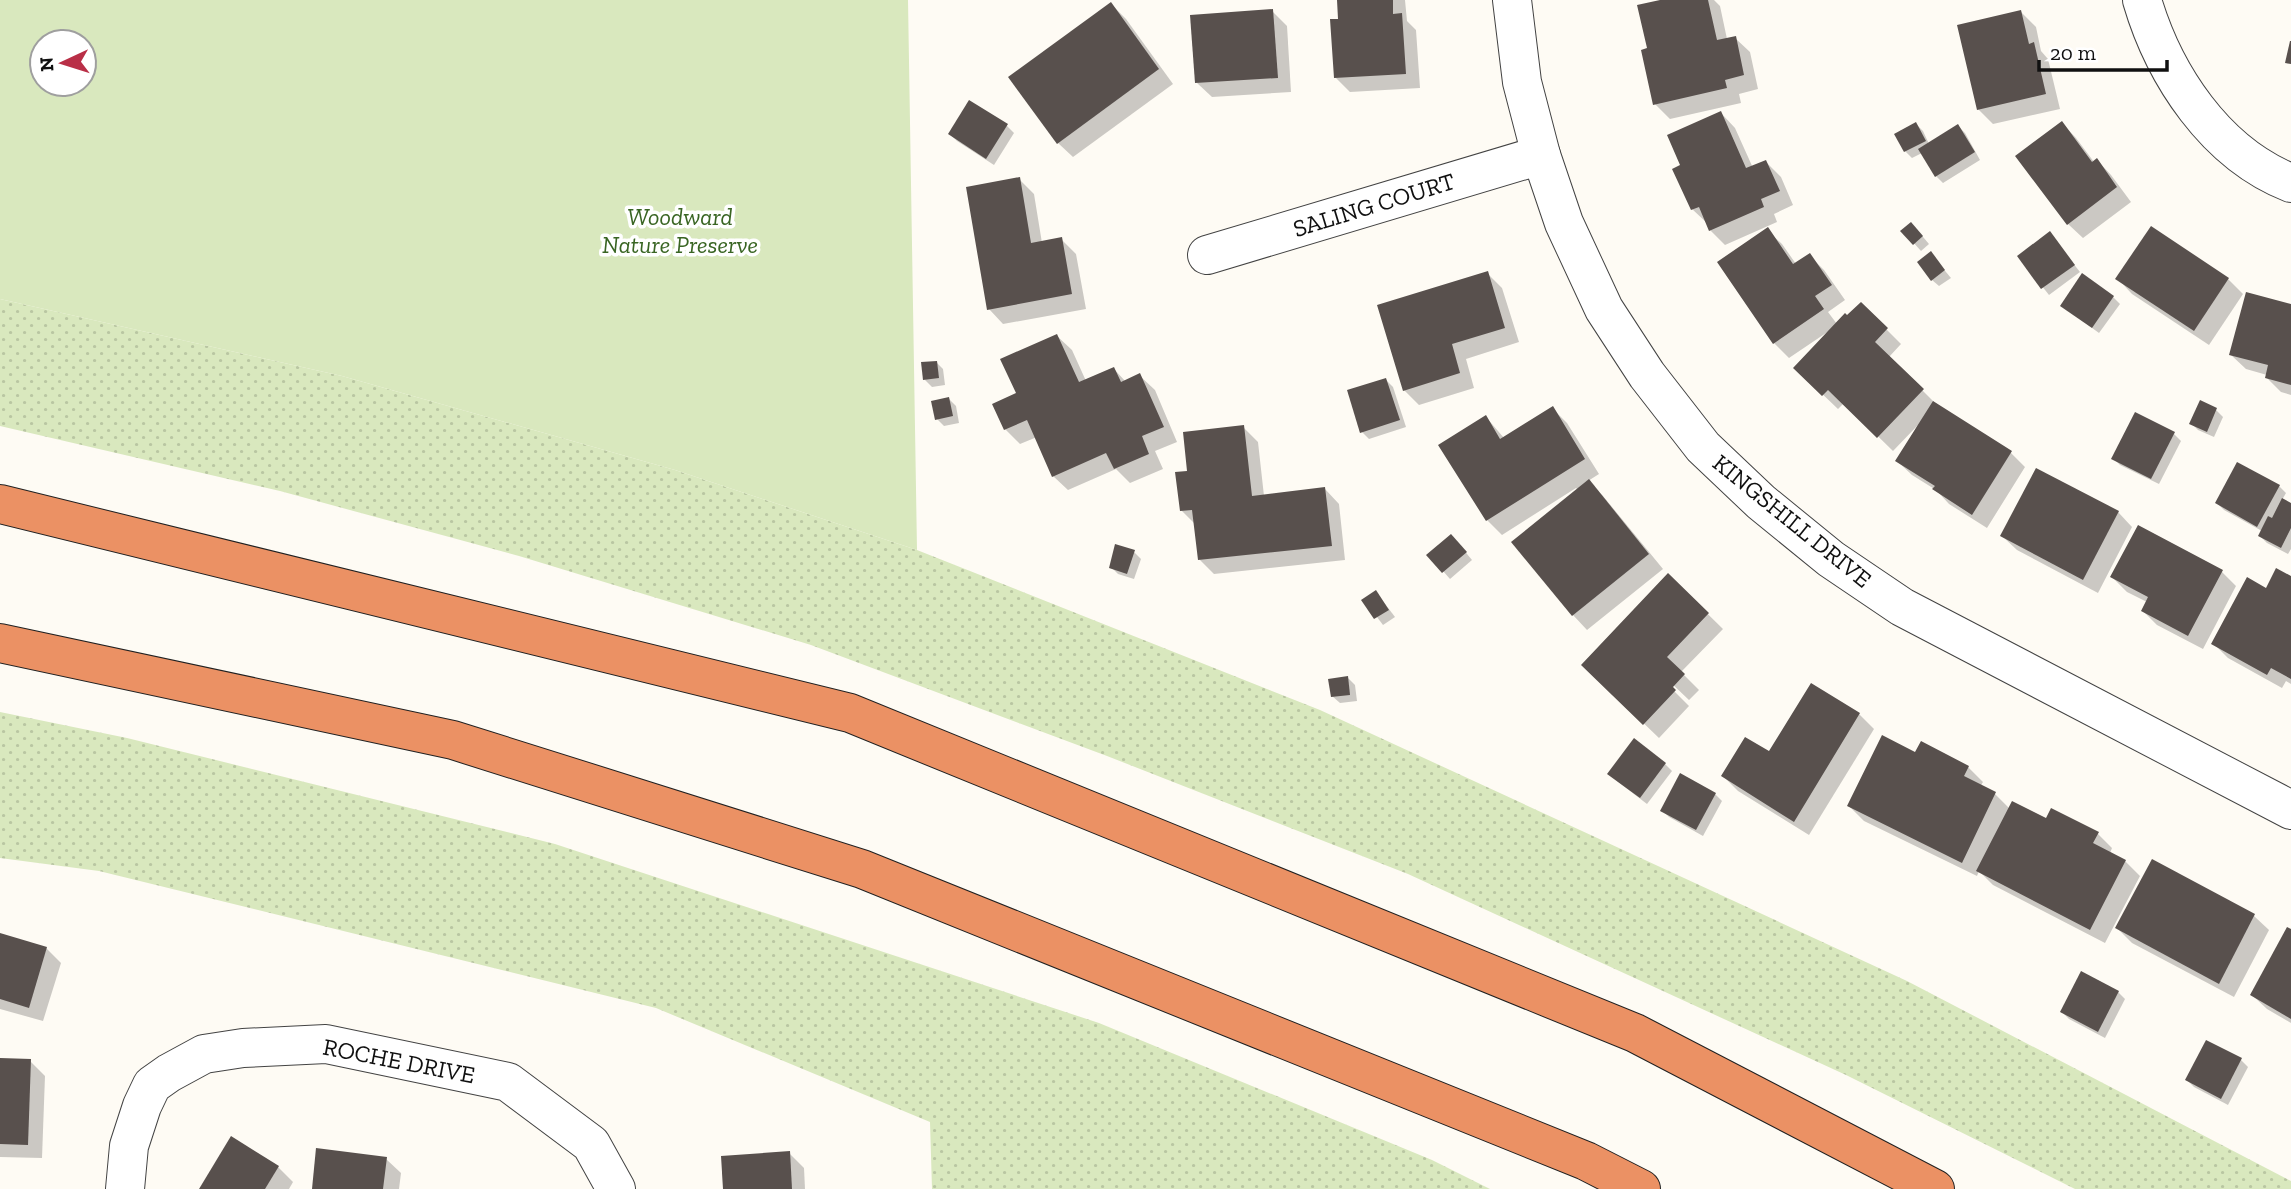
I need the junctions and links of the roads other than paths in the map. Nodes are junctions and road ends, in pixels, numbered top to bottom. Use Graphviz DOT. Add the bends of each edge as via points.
graph roads {
  1 [pos="1512,0"];
  2 [pos="2142,0"];
  3 [pos="1541,155"];
  4 [pos="2291,183"];
  5 [pos="1207,255"];
  6 [pos="0,503"];
  7 [pos="0,643"];
  8 [pos="2291,810"];
  9 [pos="125,1189"];
  10 [pos="616,1189"];
  11 [pos="1641,1189"];
  12 [pos="1935,1189"];
  1 -- 3 [label="street, KINGSHILL DRIVE" via="1522,82"];
  2 -- 4 [label="street" via="2151,32 2172,75 2204,118 2240,153"];
  3 -- 5 [label="street, SALING COURT"];
  3 -- 8 [label="street, KINGSHILL DRIVE" via="1564,223 1604,309 1703,447 1761,502 1831,559 1902,607"];
  6 -- 12 [label="highway" via="850,713 1635,1033"];
  7 -- 11 [label="highway" via="453,740 862,869 1573,1156"];
  9 -- 10 [label="street, ROCHE DRIVE" via="129,1146 152,1085 204,1054 326,1044 509,1082 591,1144"];
}
